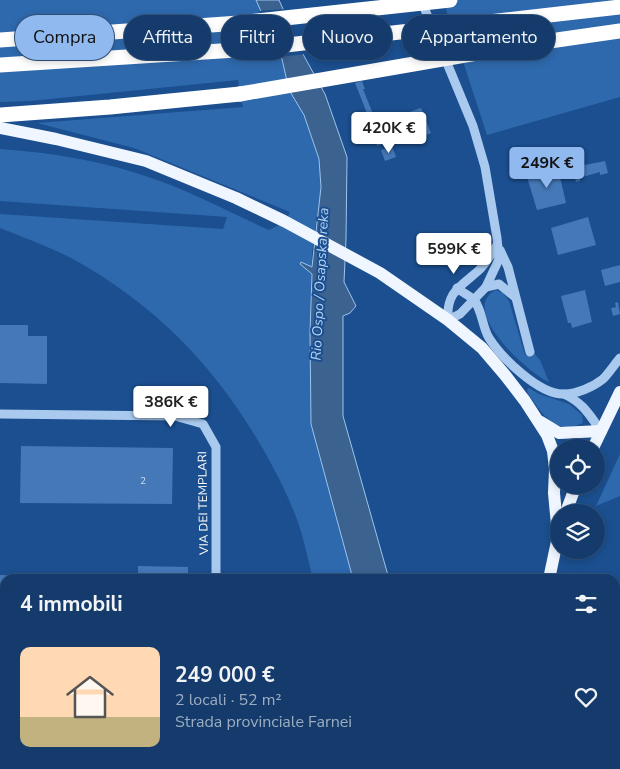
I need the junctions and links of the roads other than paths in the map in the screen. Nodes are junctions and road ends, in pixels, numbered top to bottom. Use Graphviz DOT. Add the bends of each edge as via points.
graph roads {
  1 [pos="421,0"];
  2 [pos="450,0"];
  3 [pos="620,7"];
  4 [pos="620,31"];
  5 [pos="0,40"];
  6 [pos="0,65"];
  7 [pos="0,115"];
  8 [pos="0,128"];
  9 [pos="497,245"];
  10 [pos="457,288"];
  11 [pos="486,288"];
  12 [pos="516,298"];
  13 [pos="474,300"];
  14 [pos="448,320"];
  15 [pos="530,352"];
  16 [pos="620,358"];
  17 [pos="620,392"];
  18 [pos="564,394"];
  19 [pos="0,414"];
  20 [pos="539,421"];
  21 [pos="601,431"];
  22 [pos="597,439"];
  23 [pos="556,504"];
  24 [pos="554,559"];
  25 [pos="216,574"];
  26 [pos="551,574"];
  1 -- 9 [label="street" via="473,126 488,182"];
  2 -- 5 [label="highway, bridge" via="239,23"];
  3 -- 6 [label="highway, bridge" via="252,49"];
  4 -- 7 [label="highway, bridge" via="240,94"];
  8 -- 14 [label="main road" via="56,138 146,161 236,198 380,272"];
  9 -- 10 [label="street" via="478,271"];
  9 -- 11 [label="street" via="499,259"];
  9 -- 12 [label="street" via="508,267"];
  10 -- 13 [label="street"];
  10 -- 14 [label="street" via="447,309"];
  11 -- 12 [label="street" via="499,284"];
  11 -- 13 [label="street"];
  12 -- 15 [label="street"];
  13 -- 14 [label="street" via="460,314"];
  13 -- 18 [label="street" via="489,338 519,372 534,383"];
  14 -- 20 [label="main road" via="482,348"];
  16 -- 18 [label="street" via="594,385"];
  17 -- 21 [label="main road"];
  18 -- 21 [label="street" via="585,408"];
  19 -- 25 [label="street, VIA DEI TEMPLARI" via="175,416 203,424 216,447"];
  20 -- 21 [label="main road" via="558,433"];
  20 -- 23 [label="main road" via="553,451"];
  21 -- 22 [label="main road"];
  24 -- 26 [label="main road"];
}
